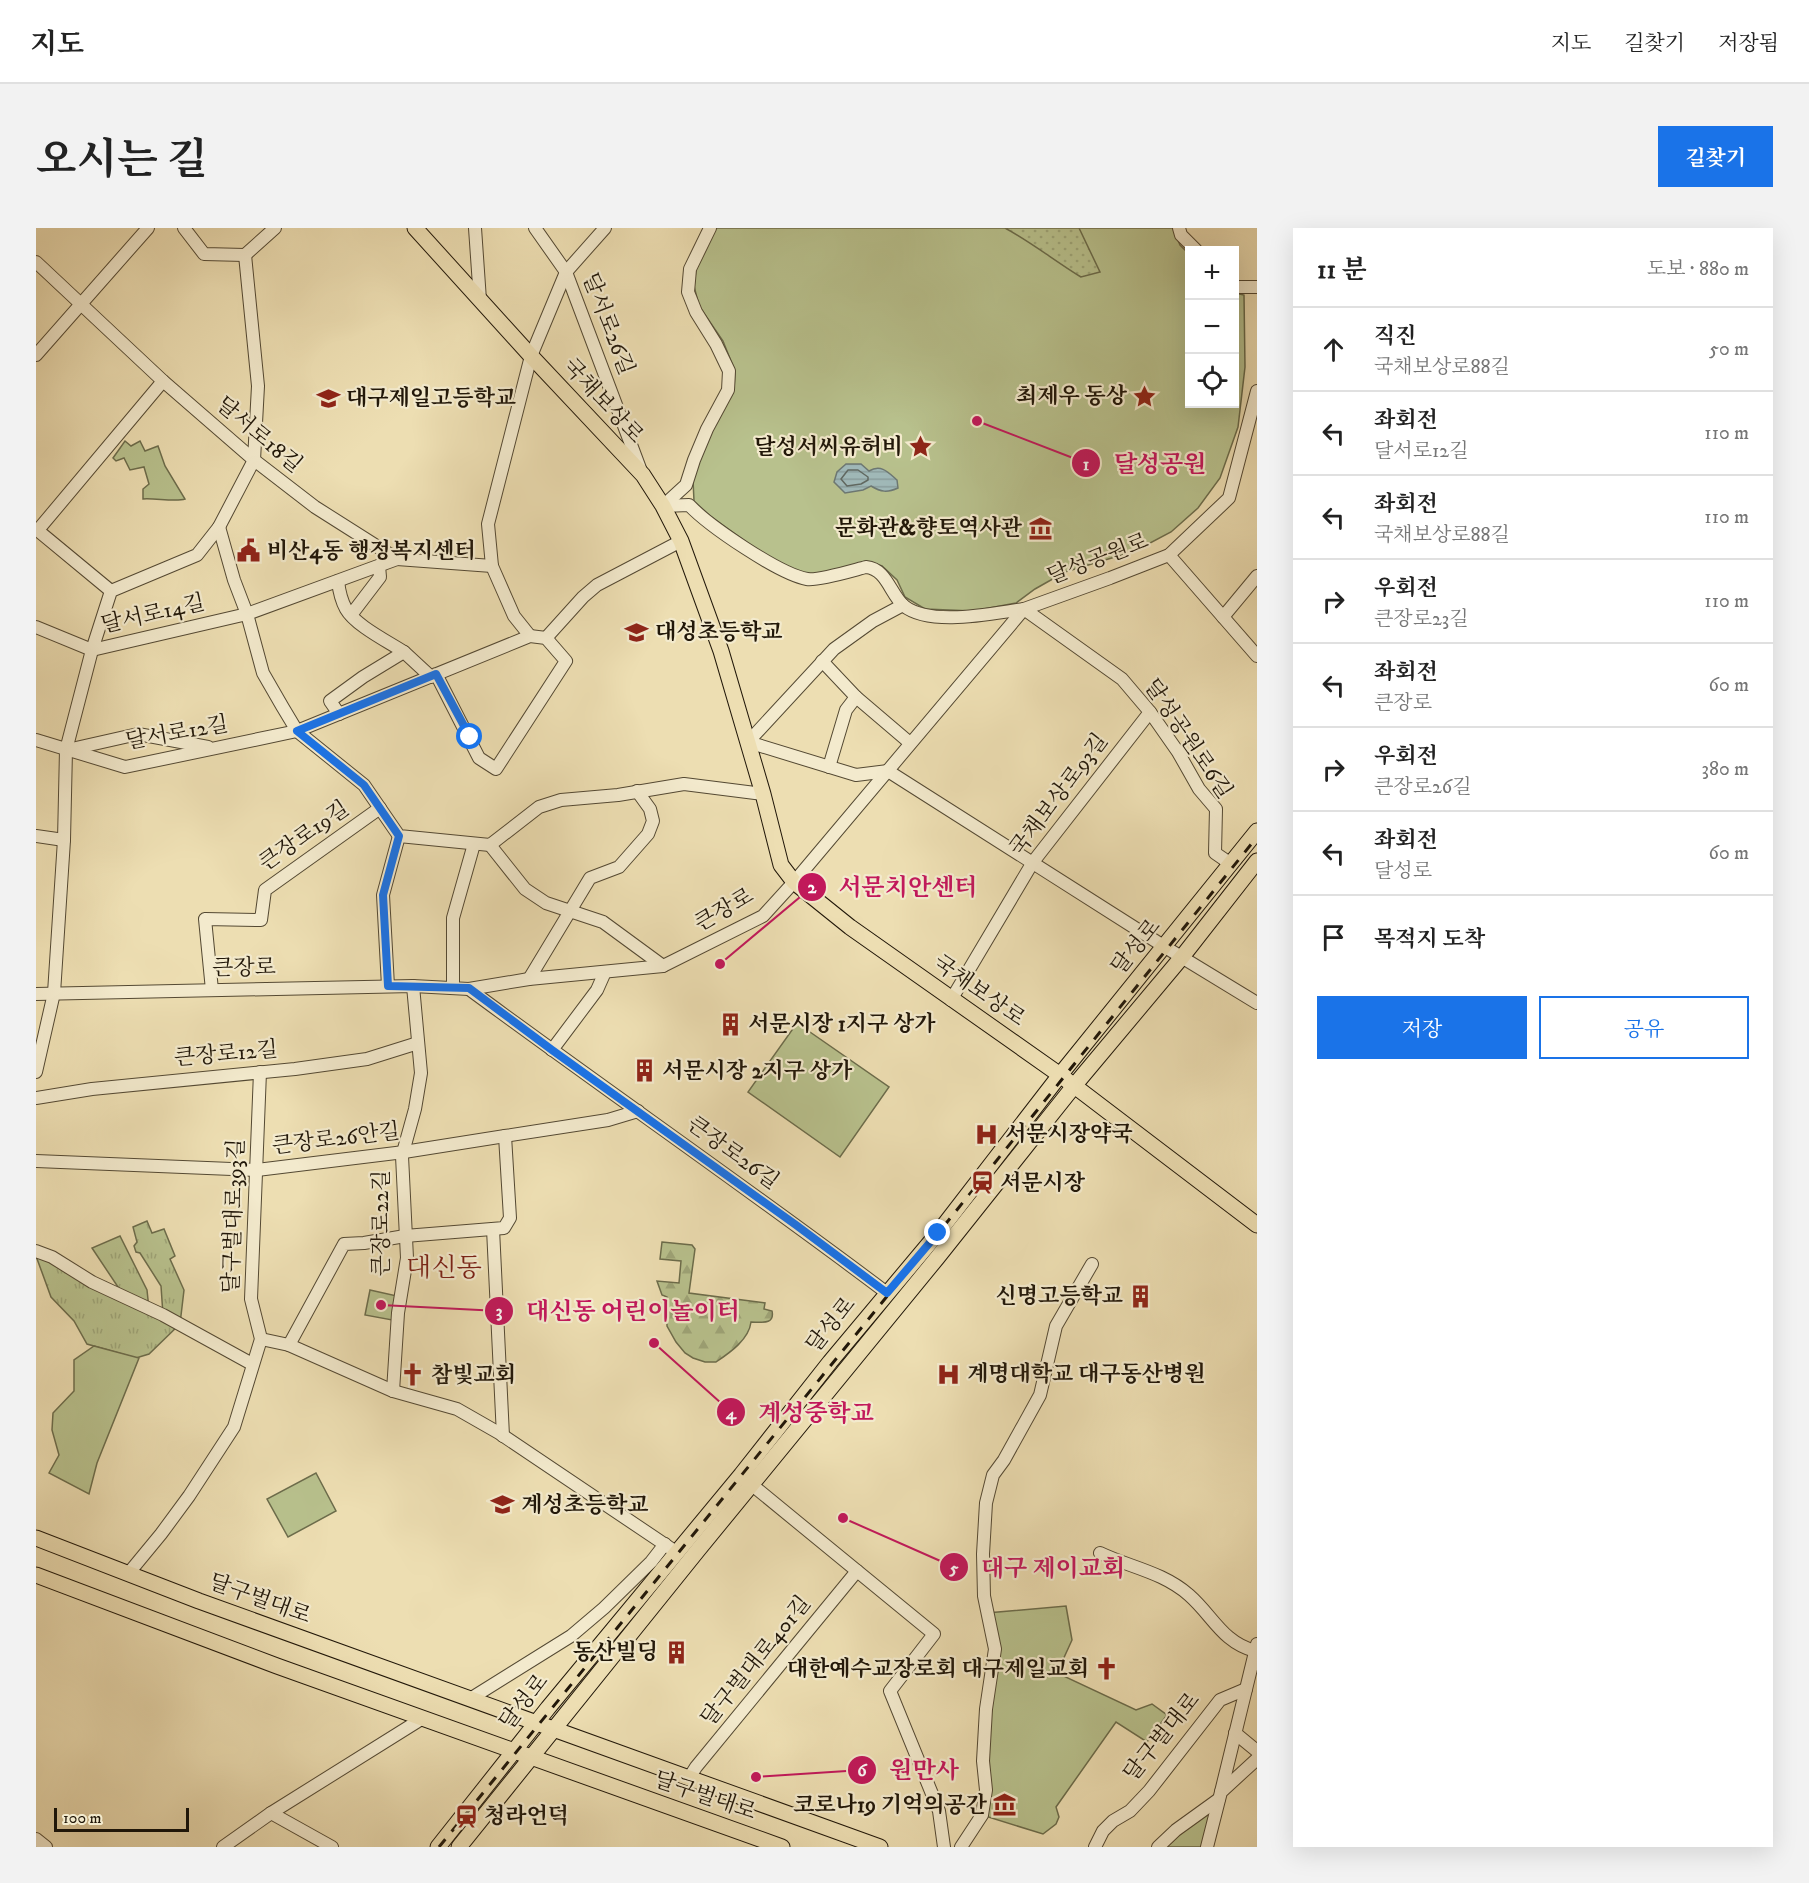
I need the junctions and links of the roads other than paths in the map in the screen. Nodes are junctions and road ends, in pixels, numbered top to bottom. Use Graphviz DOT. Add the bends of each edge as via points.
graph roads {
  1 [pos="148,228"];
  2 [pos="184,228"];
  3 [pos="275,228"];
  4 [pos="415,228"];
  5 [pos="475,228"];
  6 [pos="535,228"];
  7 [pos="605,228"];
  8 [pos="710,228"];
  9 [pos="1179,228"];
  10 [pos="1192,246"];
  11 [pos="245,255"];
  12 [pos="36,262"];
  13 [pos="566,272"];
  14 [pos="1239,287"];
  15 [pos="1257,287"];
  16 [pos="480,300"];
  17 [pos="82,303"];
  18 [pos="36,355"];
  19 [pos="531,356"];
  20 [pos="163,381"];
  21 [pos="1257,391"];
  22 [pos="254,460"];
  23 [pos="643,475"];
  24 [pos="663,507"];
  25 [pos="219,527"];
  26 [pos="37,529"];
  27 [pos="681,541"];
  28 [pos="1169,555"];
  29 [pos="398,559"];
  30 [pos="379,566"];
  31 [pos="492,566"];
  32 [pos="1257,576"];
  33 [pos="338,581"];
  34 [pos="111,591"];
  35 [pos="903,605"];
  36 [pos="1024,609"];
  37 [pos="247,614"];
  38 [pos="351,615"];
  39 [pos="1223,617"];
  40 [pos="36,627"];
  41 [pos="530,636"];
  42 [pos="546,638"];
  43 [pos="92,650"];
  44 [pos="404,652"];
  45 [pos="1257,656"];
  46 [pos="822,661"];
  47 [pos="433,676"];
  48 [pos="856,697"];
  49 [pos="1150,712"];
  50 [pos="339,714"];
  51 [pos="297,731"];
  52 [pos="36,740"];
  53 [pos="748,742"];
  54 [pos="910,743"];
  55 [pos="213,749"];
  56 [pos="66,750"];
  57 [pos="828,766"];
  58 [pos="888,771"];
  59 [pos="638,791"];
  60 [pos="763,794"];
  61 [pos="380,808"];
  62 [pos="1257,831"];
  63 [pos="399,836"];
  64 [pos="36,837"];
  65 [pos="63,840"];
  66 [pos="474,844"];
  67 [pos="490,845"];
  68 [pos="1257,861"];
  69 [pos="1033,862"];
  70 [pos="1231,864"];
  71 [pos="794,882"];
  72 [pos="570,911"];
  73 [pos="1165,947"];
  74 [pos="1182,957"];
  75 [pos="663,966"];
  76 [pos="605,972"];
  77 [pos="529,979"];
  78 [pos="388,986"];
  79 [pos="413,986"];
  80 [pos="453,988"];
  81 [pos="469,988"];
  82 [pos="212,990"];
  83 [pos="54,993"];
  84 [pos="36,994"];
  85 [pos="951,1000"];
  86 [pos="1257,1003"];
  87 [pos="418,1043"];
  88 [pos="552,1050"];
  89 [pos="36,1072"];
  90 [pos="260,1072"];
  91 [pos="1060,1076"];
  92 [pos="1074,1086"];
  93 [pos="36,1098"];
  94 [pos="638,1111"];
  95 [pos="505,1136"];
  96 [pos="404,1152"];
  97 [pos="36,1161"];
  98 [pos="257,1170"];
  99 [pos="1257,1225"];
  100 [pos="498,1228"];
  101 [pos="405,1236"];
  102 [pos="36,1251"];
  103 [pos="1092,1264"];
  104 [pos="887,1293"];
  105 [pos="261,1339"];
  106 [pos="289,1345"];
  107 [pos="252,1364"];
  108 [pos="393,1391"];
  109 [pos="503,1436"];
  110 [pos="746,1480"];
  111 [pos="36,1538"];
  112 [pos="671,1548"];
  113 [pos="1100,1553"];
  114 [pos="857,1571"];
  115 [pos="129,1574"];
  116 [pos="36,1575"];
  117 [pos="1256,1648"];
  118 [pos="1246,1689"];
  119 [pos="470,1699"];
  120 [pos="423,1718"];
  121 [pos="536,1722"];
  122 [pos="553,1729"];
  123 [pos="1235,1733"];
  124 [pos="1257,1750"];
  125 [pos="514,1751"];
  126 [pos="530,1757"];
  127 [pos="1257,1759"];
  128 [pos="689,1778"];
  129 [pos="1220,1795"];
  130 [pos="271,1814"];
  131 [pos="36,1839"];
  132 [pos="772,1845"];
  133 [pos="46,1847"];
  134 [pos="224,1847"];
  135 [pos="333,1847"];
  136 [pos="438,1847"];
  137 [pos="459,1847"];
  138 [pos="880,1847"];
  139 [pos="944,1847"];
  140 [pos="961,1847"];
  141 [pos="1095,1847"];
  142 [pos="1158,1847"];
  143 [pos="1207,1847"];
  1 -- 17 [label="street"];
  2 -- 11 [label="street" via="204,254"];
  3 -- 11 [label="street"];
  4 -- 16 [label="main road, 국채보상로"];
  5 -- 16 [label="street"];
  6 -- 13 [label="street, 달서로26길"];
  7 -- 13 [label="street"];
  8 -- 24 [label="street" via="690,268 688,292 729,371 728,390 706,429 686,485"];
  9 -- 10 [label="street"];
  11 -- 22 [label="street" via="258,386"];
  12 -- 17 [label="street, 달서로18길"];
  13 -- 19 [label="street"];
  13 -- 23 [label="street, 달서로26길"];
  14 -- 15 [label="street"];
  16 -- 19 [label="main road, 국채보상로"];
  17 -- 18 [label="street"];
  17 -- 20 [label="street, 달서로18길"];
  19 -- 23 [label="main road, 국채보상로"];
  19 -- 31 [label="street" via="488,524"];
  20 -- 22 [label="street, 달서로18길"];
  20 -- 26 [label="street"];
  21 -- 28 [label="street, 달성공원로" via="1229,498"];
  22 -- 25 [label="street"];
  22 -- 29 [label="street, 달서로18길" via="315,507"];
  23 -- 24 [label="main road, 국채보상로"];
  24 -- 27 [label="main road, 국채보상로"];
  24 -- 35 [label="street" via="689,505 701,518 782,571 809,580 874,568"];
  25 -- 34 [label="street" via="197,555"];
  25 -- 37 [label="street"];
  26 -- 34 [label="street"];
  27 -- 42 [label="street" via="597,585"];
  27 -- 53 [label="main road, 국채보상로" via="721,651"];
  28 -- 36 [label="street, 달성공원로"];
  28 -- 39 [label="street"];
  29 -- 30 [label="street, 달서로14길"];
  29 -- 31 [label="street, 달서로18길"];
  30 -- 33 [label="street, 달서로14길"];
  30 -- 38 [label="street" via="380,577"];
  31 -- 41 [label="street" via="514,616"];
  32 -- 39 [label="street"];
  33 -- 37 [label="street, 달서로14길"];
  33 -- 38 [label="street" via="340,595"];
  34 -- 43 [label="street"];
  35 -- 36 [label="street" via="938,617"];
  35 -- 46 [label="street" via="873,621"];
  36 -- 49 [label="street, 달성공원로6길" via="1122,679"];
  36 -- 54 [label="street, 달성공원로"];
  37 -- 43 [label="street, 달서로14길"];
  37 -- 51 [label="street" via="263,673"];
  38 -- 44 [label="street"];
  39 -- 45 [label="street"];
  40 -- 43 [label="street, 달서로14길"];
  41 -- 42 [label="street, 달서로12길"];
  41 -- 47 [label="street, 달서로12길"];
  42 -- 47 [label="street" via="566,661 496,769 479,758"];
  43 -- 56 [label="street"];
  44 -- 47 [label="street"];
  44 -- 50 [label="street" via="330,701"];
  46 -- 48 [label="street"];
  46 -- 53 [label="street"];
  47 -- 50 [label="street, 달서로12길"];
  48 -- 54 [label="street"];
  48 -- 57 [label="street" via="846,710"];
  49 -- 69 [label="street, 국채보상로93길"];
  49 -- 70 [label="street, 달성공원로6길" via="1216,809 1215,853"];
  50 -- 51 [label="street, 달서로12길"];
  51 -- 55 [label="street, 달서로12길"];
  51 -- 61 [label="street" via="364,785"];
  52 -- 56 [label="street, 달서로12길"];
  53 -- 57 [label="street"];
  53 -- 60 [label="main road, 국채보상로"];
  54 -- 58 [label="street, 달성공원로"];
  55 -- 56 [label="street, 달서로12길" via="138,734"];
  55 -- 56 [label="street, 달서로12길" via="125,767"];
  56 -- 65 [label="street"];
  57 -- 58 [label="street" via="856,775"];
  58 -- 69 [label="street"];
  58 -- 71 [label="street, 달성공원로"];
  59 -- 60 [label="street" via="684,784"];
  59 -- 67 [label="street" via="561,800 539,807"];
  59 -- 72 [label="street" via="653,821 648,834 619,867 590,878"];
  60 -- 71 [label="main road, 국채보상로" via="781,865"];
  61 -- 63 [label="street"];
  61 -- 82 [label="street, 큰장로19길" via="265,890 261,920 205,919"];
  62 -- 70 [label="main road, 달성로"];
  63 -- 66 [label="street"];
  63 -- 78 [label="street" via="383,895"];
  64 -- 65 [label="street"];
  65 -- 83 [label="street"];
  66 -- 67 [label="street"];
  66 -- 80 [label="street" via="453,918"];
  67 -- 72 [label="street" via="525,889 546,903"];
  68 -- 74 [label="main road"];
  69 -- 73 [label="street"];
  69 -- 85 [label="street, 국채보상로93길"];
  70 -- 73 [label="main road, 달성로"];
  71 -- 75 [label="street, 큰장로" via="763,916"];
  71 -- 85 [label="main road, 국채보상로"];
  72 -- 75 [label="street" via="603,922"];
  72 -- 77 [label="street"];
  73 -- 74 [label="street"];
  73 -- 91 [label="main road, 달성로"];
  74 -- 86 [label="street"];
  74 -- 92 [label="main road"];
  75 -- 76 [label="street, 큰장로"];
  76 -- 77 [label="street, 큰장로"];
  76 -- 88 [label="street" via="597,990"];
  77 -- 81 [label="street, 큰장로"];
  78 -- 79 [label="street, 큰장로"];
  78 -- 82 [label="street, 큰장로"];
  79 -- 80 [label="street, 큰장로"];
  79 -- 87 [label="street, 큰장로22길"];
  80 -- 81 [label="street, 큰장로"];
  81 -- 88 [label="street, 큰장로26길"];
  82 -- 83 [label="street, 큰장로"];
  83 -- 84 [label="street, 큰장로"];
  83 -- 89 [label="street"];
  85 -- 91 [label="main road, 국채보상로"];
  87 -- 90 [label="street, 큰장로12길" via="367,1059"];
  87 -- 96 [label="street, 큰장로22길" via="421,1073"];
  88 -- 94 [label="street, 큰장로26길"];
  90 -- 93 [label="street, 큰장로12길"];
  90 -- 98 [label="street, 달구벌대로393길"];
  91 -- 92 [label="main road, 국채보상로"];
  91 -- 104 [label="main road, 달성로"];
  92 -- 99 [label="main road, 국채보상로"];
  92 -- 110 [label="main road" via="937,1258"];
  94 -- 95 [label="street, 큰장로26안길" via="608,1120"];
  94 -- 104 [label="street, 큰장로26길"];
  95 -- 96 [label="street, 큰장로26안길"];
  95 -- 100 [label="street" via="510,1218"];
  96 -- 98 [label="street, 큰장로26안길"];
  96 -- 101 [label="street, 큰장로22길"];
  97 -- 98 [label="street, 큰장로26안길"];
  98 -- 105 [label="street, 달구벌대로393길" via="251,1299"];
  100 -- 101 [label="street"];
  100 -- 109 [label="street"];
  101 -- 106 [label="street" via="344,1244"];
  101 -- 108 [label="street, 큰장로22길" via="407,1258 398,1313"];
  102 -- 107 [label="street"];
  103 -- 140 [label="street" via="1056,1326 1040,1395 993,1475 986,1503 984,1596 995,1649 986,1709 986,1790 982,1815"];
  104 -- 110 [label="main road, 달성로"];
  105 -- 106 [label="street"];
  105 -- 107 [label="street"];
  106 -- 108 [label="street"];
  107 -- 115 [label="street" via="234,1427 189,1496"];
  108 -- 109 [label="street" via="457,1409"];
  109 -- 112 [label="street"];
  110 -- 112 [label="main road, 달성로"];
  110 -- 114 [label="street"];
  110 -- 122 [label="main road"];
  111 -- 115 [label="main road, 달구벌대로"];
  112 -- 119 [label="street" via="571,1636"];
  112 -- 121 [label="main road, 달성로"];
  113 -- 117 [label="street" via="1166,1580 1189,1595 1217,1627 1242,1647"];
  114 -- 128 [label="street, 달구벌대로401길"];
  114 -- 139 [label="street" via="934,1634 890,1691 939,1811"];
  115 -- 119 [label="main road, 달구벌대로"];
  116 -- 120 [label="main road, 달구벌대로"];
  117 -- 118 [label="street"];
  118 -- 123 [label="street"];
  118 -- 141 [label="street, 달구벌대로" via="1220,1700 1149,1791 1102,1831"];
  119 -- 121 [label="main road, 달구벌대로"];
  120 -- 125 [label="main road, 달구벌대로"];
  120 -- 130 [label="street"];
  121 -- 122 [label="main road, 달구벌대로"];
  121 -- 125 [label="main road, 달성로"];
  122 -- 126 [label="main road"];
  122 -- 128 [label="main road, 달구벌대로"];
  123 -- 124 [label="street"];
  123 -- 129 [label="street"];
  125 -- 126 [label="main road, 달구벌대로"];
  125 -- 136 [label="main road, 달성로"];
  126 -- 132 [label="main road, 달구벌대로"];
  126 -- 137 [label="main road"];
  127 -- 129 [label="street"];
  128 -- 138 [label="main road, 달구벌대로"];
  129 -- 142 [label="street"];
  129 -- 143 [label="street"];
  130 -- 134 [label="street"];
  130 -- 135 [label="street"];
  131 -- 133 [label="street"];
}
